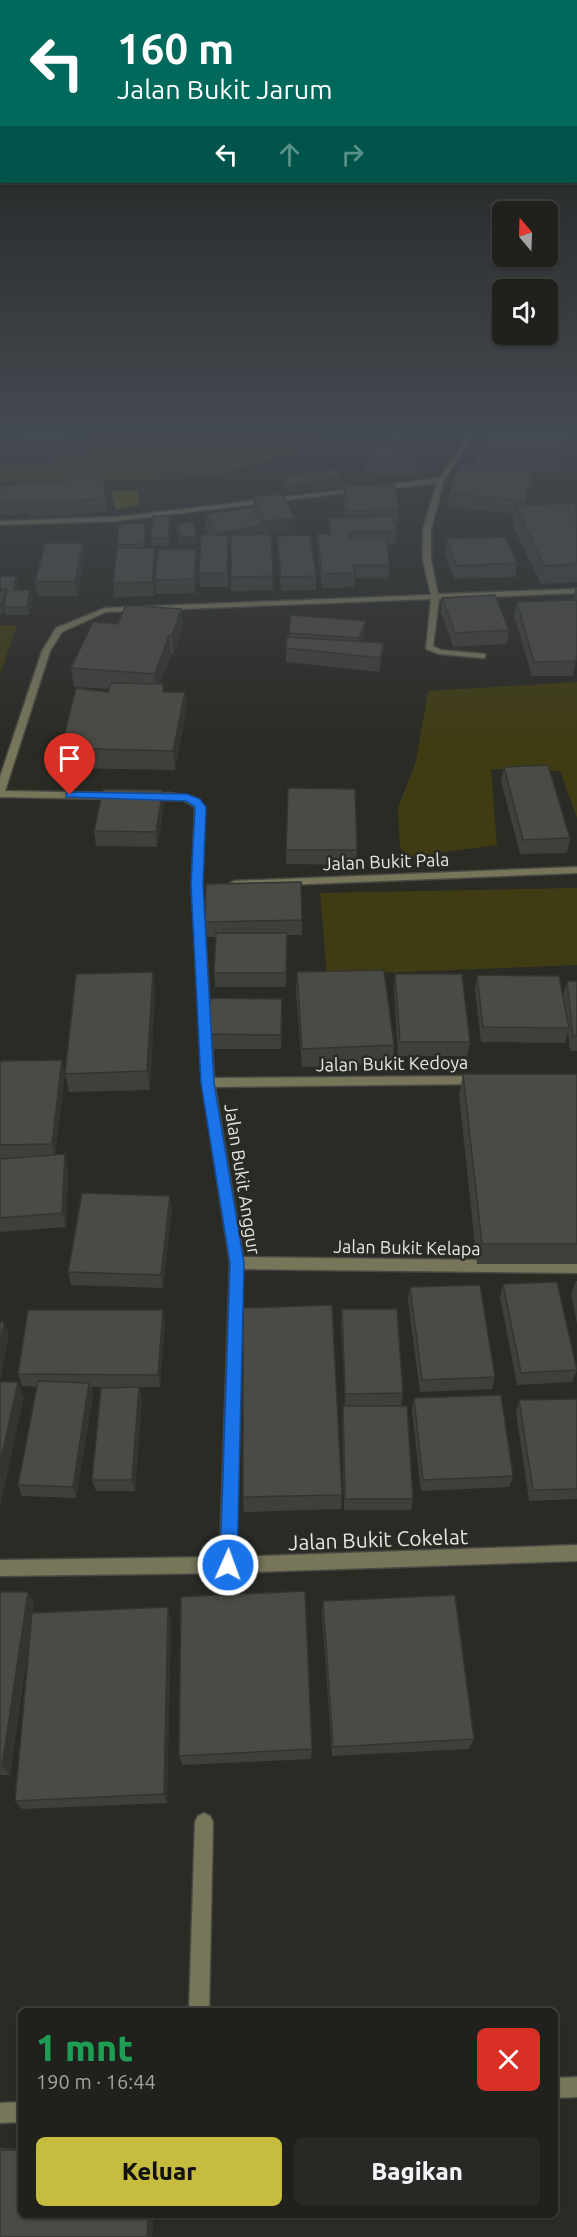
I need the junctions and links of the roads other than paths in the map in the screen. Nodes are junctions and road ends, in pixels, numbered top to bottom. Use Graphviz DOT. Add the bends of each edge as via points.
graph roads {
  1 [pos="427,536"];
  2 [pos="577,591"];
  3 [pos="435,597"];
  4 [pos="483,656"];
  5 [pos="0,792"];
  6 [pos="128,796"];
  7 [pos="140,797"];
  8 [pos="577,870"];
  9 [pos="221,884"];
  10 [pos="494,1080"];
  11 [pos="208,1083"];
  12 [pos="237,1263"];
  13 [pos="577,1267"];
  14 [pos="577,1553"];
  15 [pos="228,1565"];
  16 [pos="0,1568"];
  17 [pos="204,1822"];
  18 [pos="199,2008"];
  19 [pos="577,2087"];
  20 [pos="558,2088"];
  21 [pos="18,2112"];
  22 [pos="0,2113"];
  1 -- 3 [label="street" via="427,560"];
  2 -- 3 [label="street"];
  3 -- 4 [label="street" via="429,647 440,652"];
  3 -- 5 [label="street" via="137,607 105,610 80,619 59,630 46,651"];
  5 -- 6 [label="street"];
  7 -- 11 [label="street, Jalan Bukit Anggur" via="187,798 200,807"];
  8 -- 9 [label="street, Jalan Bukit Pala"];
  10 -- 11 [label="street, Jalan Bukit Kedoya"];
  11 -- 12 [label="street, Jalan Bukit Anggur"];
  12 -- 13 [label="street, Jalan Bukit Kelapa"];
  12 -- 15 [label="street, Jalan Bukit Anggur"];
  14 -- 15 [label="street, Jalan Bukit Cokelat"];
  15 -- 16 [label="street, Jalan Bukit Cokelat"];
  17 -- 18 [label="street"];
  19 -- 20 [label="street"];
  21 -- 22 [label="street"];
}
